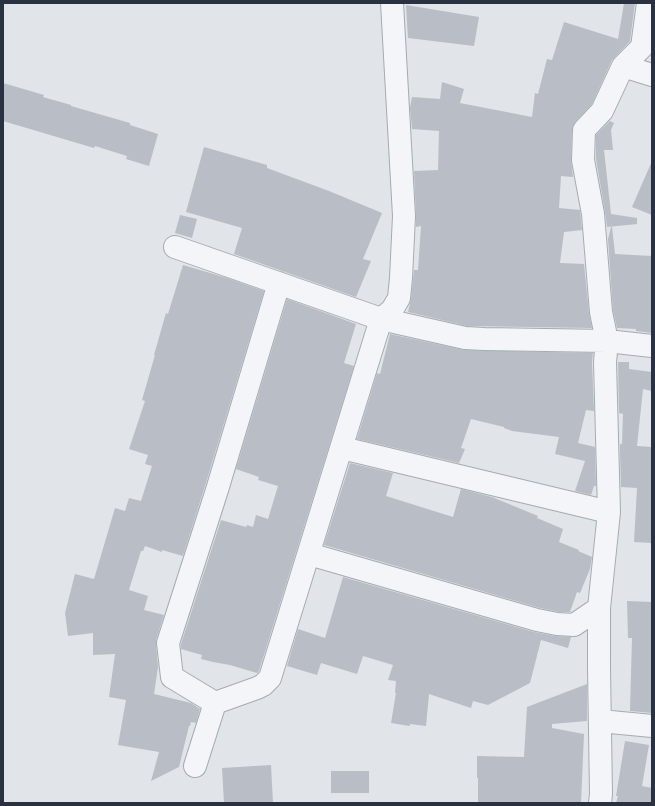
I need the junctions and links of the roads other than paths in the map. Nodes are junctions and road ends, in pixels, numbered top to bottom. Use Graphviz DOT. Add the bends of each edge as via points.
graph roads {
  1 [pos="392,3"];
  2 [pos="648,3"];
  3 [pos="623,66"];
  4 [pos="652,74"];
  5 [pos="175,247"];
  6 [pos="279,283"];
  7 [pos="381,319"];
  8 [pos="607,342"];
  9 [pos="652,346"];
  10 [pos="342,448"];
  11 [pos="609,512"];
  12 [pos="309,554"];
  13 [pos="600,614"];
  14 [pos="215,703"];
  15 [pos="600,722"];
  16 [pos="652,726"];
  17 [pos="195,766"];
  18 [pos="600,803"];
  1 -- 7 [label="street" via="404,216 399,298 392,310"];
  2 -- 3 [label="street" via="642,47"];
  3 -- 4 [label="street"];
  3 -- 8 [label="street" via="602,111 584,130 583,160 593,214 601,312"];
  5 -- 6 [label="street"];
  6 -- 7 [label="street"];
  6 -- 14 [label="street" via="168,643 172,677"];
  7 -- 8 [label="street" via="465,338"];
  7 -- 10 [label="street"];
  8 -- 9 [label="street"];
  8 -- 11 [label="street" via="605,362"];
  10 -- 11 [label="street"];
  10 -- 12 [label="street"];
  11 -- 13 [label="street"];
  12 -- 13 [label="street" via="537,620 574,625"];
  12 -- 14 [label="street" via="270,678 264,685"];
  13 -- 15 [label="street"];
  14 -- 17 [label="street"];
  15 -- 16 [label="street"];
  15 -- 18 [label="street"];
}
